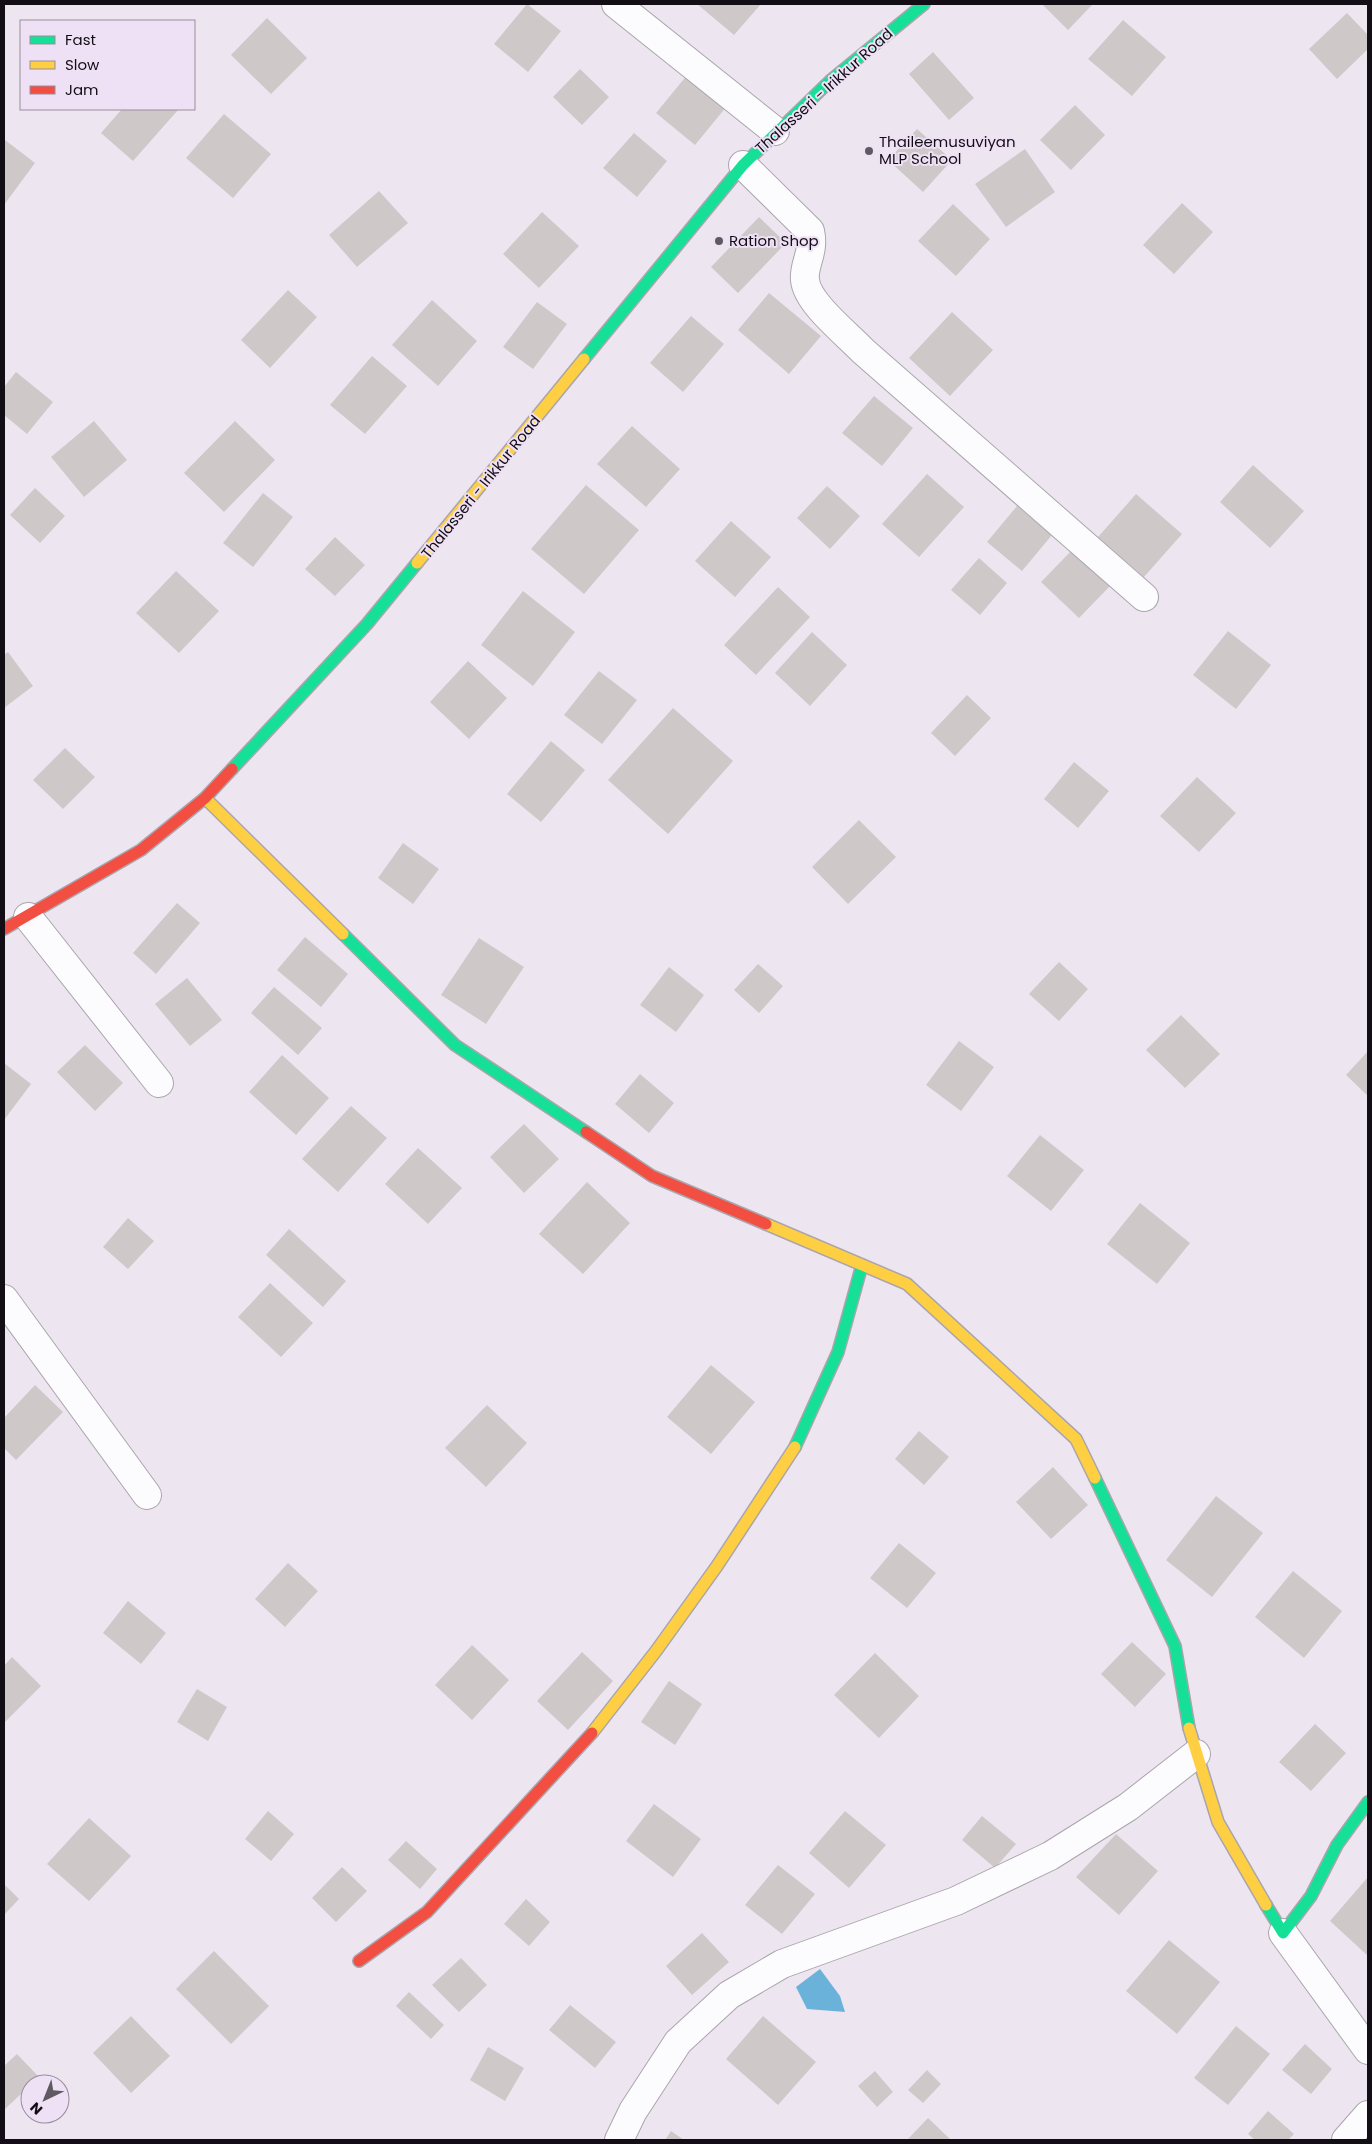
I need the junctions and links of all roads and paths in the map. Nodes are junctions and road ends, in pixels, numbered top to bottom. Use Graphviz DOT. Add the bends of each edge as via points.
graph roads {
  1 [pos="616,4"];
  2 [pos="924,4"];
  3 [pos="775,131"];
  4 [pos="743,165"];
  5 [pos="1144,597"];
  6 [pos="205,798"];
  7 [pos="28,917"];
  8 [pos="4,929"];
  9 [pos="159,1084"];
  10 [pos="862,1265"];
  11 [pos="4,1298"];
  12 [pos="147,1495"];
  13 [pos="1196,1754"];
  14 [pos="1368,1802"];
  15 [pos="1283,1933"];
  16 [pos="359,1961"];
  17 [pos="1368,2050"];
  18 [pos="1368,2115"];
  19 [pos="620,2140"];
  20 [pos="1346,2140"];
  1 -- 3 [label="street"];
  2 -- 3 [label="street, Thalasseri - Irikkur Road" via="867,48"];
  3 -- 4 [label="street, Thalasseri - Irikkur Road"];
  4 -- 5 [label="street" via="810,231 813,242 804,278 808,292 820,308 863,351"];
  4 -- 6 [label="street, Thalasseri - Irikkur Road" via="367,624"];
  6 -- 7 [label="street, Thalasseri - Irikkur Road" via="141,850"];
  6 -- 10 [label="street" via="455,1046 652,1176"];
  7 -- 8 [label="street, Thalasseri - Irikkur Road"];
  7 -- 9 [label="street"];
  10 -- 13 [label="street" via="907,1284 1076,1439 1175,1646"];
  10 -- 16 [label="street" via="838,1352 793,1452 656,1651 602,1722 427,1912"];
  11 -- 12 [label="street"];
  13 -- 15 [label="street" via="1218,1822"];
  13 -- 19 [label="street" via="1128,1807 1050,1856 956,1901 782,1964 729,1995 678,2042 633,2111"];
  14 -- 15 [label="street" via="1336,1845 1311,1896"];
  15 -- 17 [label="street"];
  18 -- 20 [label="street"];
}
